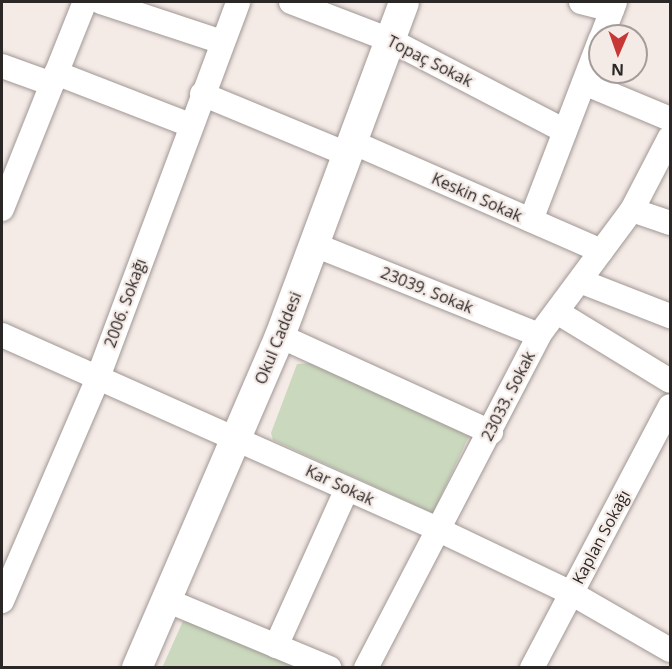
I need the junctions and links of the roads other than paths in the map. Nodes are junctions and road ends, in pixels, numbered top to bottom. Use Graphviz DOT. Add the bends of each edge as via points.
graph roads {
  1 [pos="85,2"];
  2 [pos="101,2"];
  3 [pos="238,2"];
  4 [pos="291,2"];
  5 [pos="404,2"];
  6 [pos="581,2"];
  7 [pos="613,6"];
  8 [pos="331,7"];
  9 [pos="606,24"];
  10 [pos="390,40"];
  11 [pos="222,42"];
  12 [pos="2,66"];
  13 [pos="588,72"];
  14 [pos="54,79"];
  15 [pos="584,83"];
  16 [pos="202,94"];
  17 [pos="670,119"];
  18 [pos="190,125"];
  19 [pos="565,131"];
  20 [pos="670,137"];
  21 [pos="350,148"];
  22 [pos="2,209"];
  23 [pos="632,210"];
  24 [pos="531,220"];
  25 [pos="670,224"];
  26 [pos="315,245"];
  27 [pos="601,251"];
  28 [pos="580,281"];
  29 [pos="557,312"];
  30 [pos="670,315"];
  31 [pos="2,335"];
  32 [pos="539,335"];
  33 [pos="280,336"];
  34 [pos="96,380"];
  35 [pos="670,381"];
  36 [pos="670,406"];
  37 [pos="491,432"];
  38 [pos="236,438"];
  39 [pos="347,489"];
  40 [pos="437,529"];
  41 [pos="571,593"];
  42 [pos="166,600"];
  43 [pos="2,601"];
  44 [pos="276,646"];
  45 [pos="670,650"];
  46 [pos="137,668"];
  47 [pos="329,668"];
  48 [pos="366,668"];
  49 [pos="532,668"];
  1 -- 14 [label="street"];
  2 -- 11 [label="street"];
  3 -- 11 [label="street, 2006. Sokağı"];
  4 -- 8 [label="street, Topaç Sokak"];
  5 -- 10 [label="main road, Okul Caddesi"];
  6 -- 7 [label="street"];
  7 -- 9 [label="street"];
  8 -- 10 [label="street, Topaç Sokak"];
  10 -- 19 [label="street, Topaç Sokak"];
  10 -- 21 [label="main road, Okul Caddesi"];
  11 -- 16 [label="street, 2006. Sokağı"];
  12 -- 14 [label="street"];
  13 -- 15 [label="street"];
  14 -- 18 [label="street"];
  14 -- 22 [label="street"];
  15 -- 17 [label="street"];
  15 -- 19 [label="street"];
  16 -- 18 [label="street, 2006. Sokağı"];
  16 -- 21 [label="street, Keskin Sokak"];
  18 -- 34 [label="street, 2006. Sokağı"];
  19 -- 24 [label="street"];
  20 -- 23 [label="street, 23033. Sokak"];
  21 -- 24 [label="street, Keskin Sokak"];
  21 -- 26 [label="main road, Okul Caddesi"];
  23 -- 25 [label="street"];
  23 -- 27 [label="street, 23033. Sokak"];
  24 -- 27 [label="street, Keskin Sokak"];
  26 -- 32 [label="street, 23039. Sokak"];
  26 -- 33 [label="main road, Okul Caddesi"];
  27 -- 28 [label="street, 23033. Sokak"];
  28 -- 29 [label="street, 23033. Sokak"];
  28 -- 30 [label="street"];
  29 -- 32 [label="street, 23033. Sokak"];
  29 -- 35 [label="street"];
  31 -- 34 [label="street, Kar Sokak"];
  32 -- 37 [label="street, 23033. Sokak"];
  33 -- 37 [label="street"];
  33 -- 38 [label="main road, Okul Caddesi"];
  34 -- 38 [label="street, Kar Sokak"];
  34 -- 43 [label="street, 2006. Sokağı"];
  36 -- 41 [label="street, Kaplan Sokağı"];
  37 -- 40 [label="street, 23033. Sokak"];
  38 -- 39 [label="street, Kar Sokak"];
  38 -- 42 [label="main road, Okul Caddesi"];
  39 -- 40 [label="street, Kar Sokak"];
  39 -- 44 [label="street"];
  40 -- 41 [label="street, Kar Sokak"];
  40 -- 48 [label="street, 23033. Sokak"];
  41 -- 45 [label="street, Kar Sokak"];
  41 -- 49 [label="street, Kaplan Sokağı"];
  42 -- 44 [label="street"];
  42 -- 46 [label="main road, Okul Caddesi"];
  44 -- 47 [label="street"];
}
